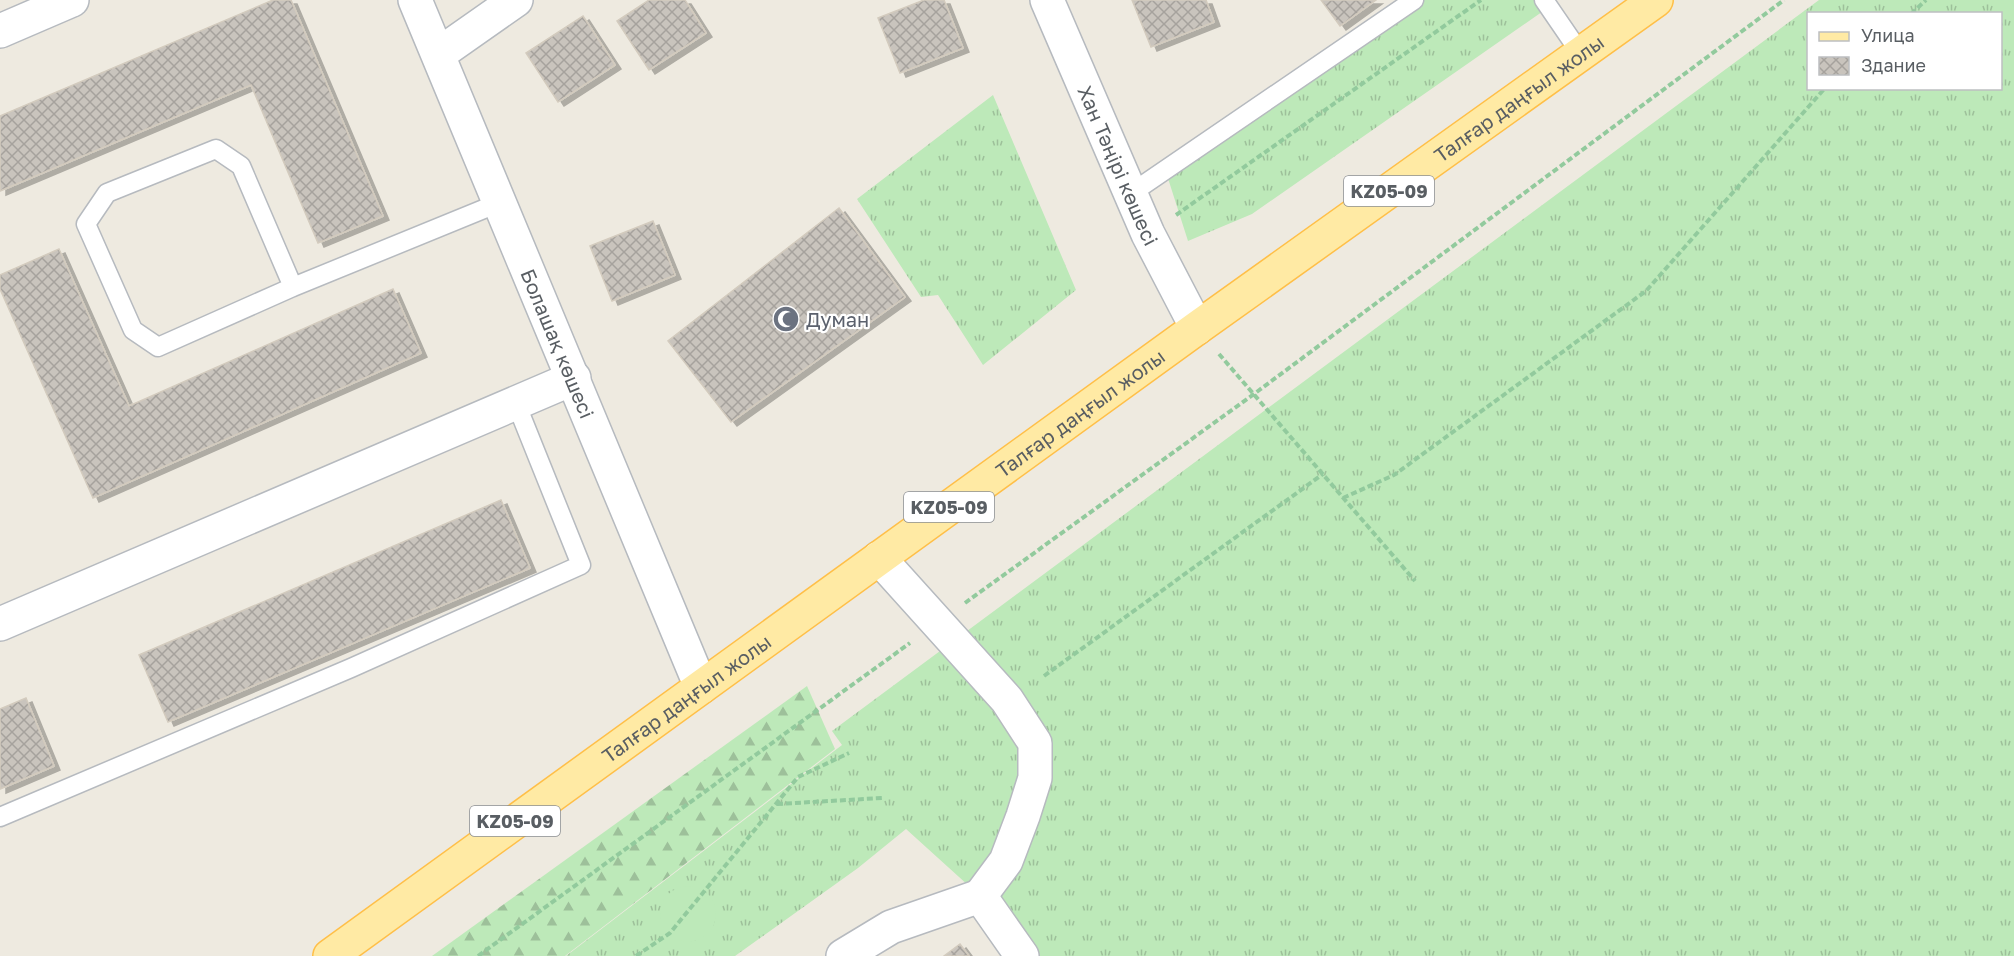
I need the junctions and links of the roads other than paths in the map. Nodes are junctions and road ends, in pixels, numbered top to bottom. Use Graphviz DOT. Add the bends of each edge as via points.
graph roads {
  1 [pos="72,0"];
  2 [pos="415,0"];
  3 [pos="516,0"];
  4 [pos="1047,0"];
  5 [pos="1414,0"];
  6 [pos="1544,0"];
  7 [pos="1656,0"];
  8 [pos="0,31"];
  9 [pos="439,54"];
  10 [pos="1581,54"];
  11 [pos="1130,194"];
  12 [pos="501,202"];
  13 [pos="293,287"];
  14 [pos="1197,328"];
  15 [pos="574,378"];
  16 [pos="516,403"];
  17 [pos="879,558"];
  18 [pos="0,624"];
  19 [pos="701,687"];
  20 [pos="0,818"];
  21 [pos="980,896"];
  22 [pos="330,956"];
  23 [pos="843,956"];
  24 [pos="1022,956"];
  1 -- 8 [label="street"];
  2 -- 9 [label="street, Болашақ көшесі"];
  3 -- 9 [label="street"];
  4 -- 11 [label="street, Хан Тәңірі көшесі"];
  5 -- 11 [label="lane"];
  6 -- 10 [label="lane"];
  7 -- 10 [label="main road, Талғар даңғыл жолы / KZ05-09"];
  9 -- 12 [label="street, Болашақ көшесі"];
  10 -- 14 [label="main road, Талғар даңғыл жолы / KZ05-09"];
  11 -- 14 [label="street, Хан Тәңірі көшесі"];
  12 -- 13 [label="lane"];
  12 -- 15 [label="street, Болашақ көшесі"];
  13 -- 13 [label="lane" via="158,347 133,330 86,224 107,193 216,149 240,166"];
  14 -- 17 [label="main road, Талғар даңғыл жолы / KZ05-09"];
  15 -- 16 [label="street"];
  15 -- 19 [label="street, Болашақ көшесі"];
  16 -- 18 [label="street"];
  16 -- 20 [label="lane" via="581,565"];
  17 -- 19 [label="main road, Талғар даңғыл жолы / KZ05-09"];
  17 -- 21 [label="street" via="1007,700 1035,743 1035,778 1023,816 1006,861"];
  19 -- 22 [label="main road, Талғар даңғыл жолы / KZ05-09"];
  21 -- 23 [label="street" via="891,927"];
  21 -- 24 [label="street"];
}
